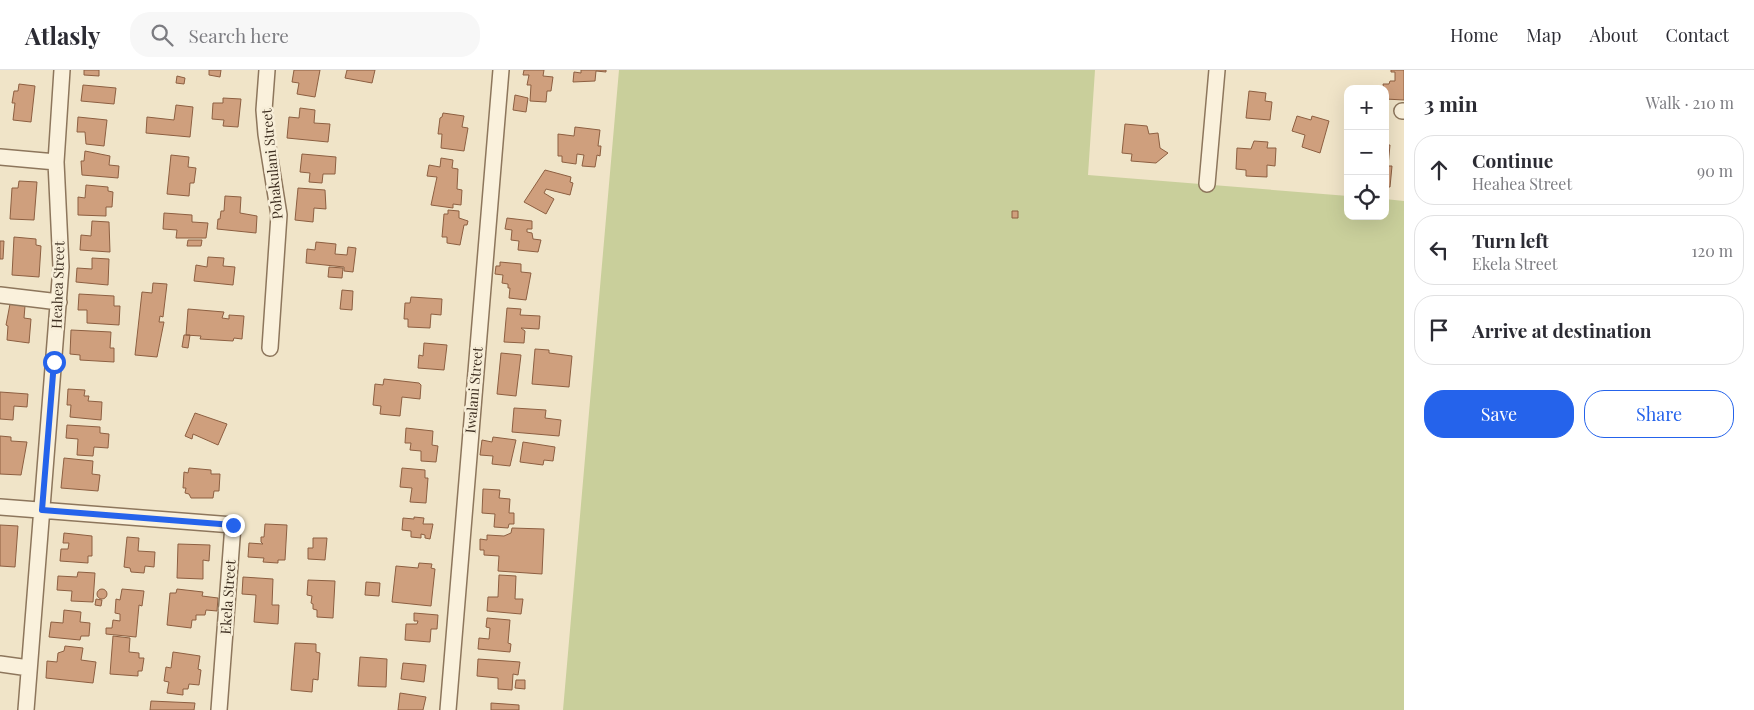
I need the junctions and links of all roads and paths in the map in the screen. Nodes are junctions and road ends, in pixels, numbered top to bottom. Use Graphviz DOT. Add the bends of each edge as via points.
graph roads {
  1 [pos="62,70"];
  2 [pos="267,70"];
  3 [pos="501,70"];
  4 [pos="1217,70"];
  5 [pos="0,158"];
  6 [pos="56,162"];
  7 [pos="1208,184"];
  8 [pos="0,295"];
  9 [pos="59,302"];
  10 [pos="270,348"];
  11 [pos="0,507"];
  12 [pos="42,510"];
  13 [pos="0,664"];
  14 [pos="29,668"];
  15 [pos="26,710"];
  16 [pos="219,710"];
  17 [pos="448,710"];
  1 -- 6 [label="street, Heahea Street"];
  2 -- 10 [label="street, Pohakulani Street" via="265,118 279,215"];
  3 -- 17 [label="street, Iwalani Street"];
  4 -- 7 [label="street"];
  5 -- 6 [label="street"];
  6 -- 9 [label="street, Heahea Street" via="61,267"];
  8 -- 9 [label="street"];
  9 -- 12 [label="street, Heahea Street"];
  11 -- 12 [label="street"];
  12 -- 14 [label="street, Heahea Street"];
  12 -- 16 [label="street, Ekela Street" via="233,525"];
  13 -- 14 [label="street"];
  14 -- 15 [label="street, Heahea Street"];
}
